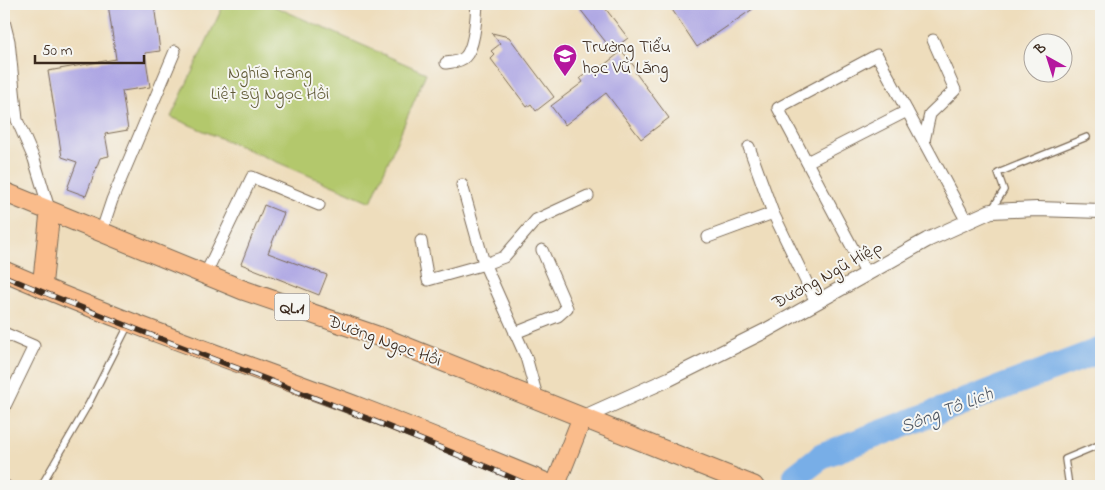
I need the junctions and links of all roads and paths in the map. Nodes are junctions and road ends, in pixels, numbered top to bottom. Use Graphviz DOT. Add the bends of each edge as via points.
graph roads {
  1 [pos="478,4"];
  2 [pos="4,21"];
  3 [pos="933,40"];
  4 [pos="175,51"];
  5 [pos="446,63"];
  6 [pos="907,111"];
  7 [pos="1087,137"];
  8 [pos="924,142"];
  9 [pos="749,148"];
  10 [pos="807,162"];
  11 [pos="462,185"];
  12 [pos="4,192"];
  13 [pos="588,196"];
  14 [pos="319,205"];
  15 [pos="991,211"];
  16 [pos="1101,211"];
  17 [pos="50,212"];
  18 [pos="773,213"];
  19 [pos="967,222"];
  20 [pos="102,233"];
  21 [pos="708,238"];
  22 [pos="421,241"];
  23 [pos="542,250"];
  24 [pos="485,264"];
  25 [pos="4,271"];
  26 [pos="866,273"];
  27 [pos="205,275"];
  28 [pos="42,288"];
  29 [pos="816,302"];
  30 [pos="130,322"];
  31 [pos="4,333"];
  32 [pos="515,333"];
  33 [pos="538,400"];
  34 [pos="4,408"];
  35 [pos="582,418"];
  36 [pos="1101,444"];
  37 [pos="746,483"];
  38 [pos="41,486"];
  39 [pos="555,486"];
  40 [pos="1069,486"];
  1 -- 5 [label="street" via="470,48 465,57"];
  2 -- 17 [label="street" via="17,120 34,159"];
  3 -- 8 [label="street" via="955,90 930,114"];
  4 -- 20 [label="street" via="112,200"];
  6 -- 8 [label="street"];
  6 -- 10 [label="street"];
  6 -- 10 [label="street" via="877,55 778,108"];
  7 -- 15 [label="lane" via="998,173 1004,190"];
  8 -- 19 [label="street"];
  9 -- 18 [label="street"];
  10 -- 26 [label="street"];
  11 -- 24 [label="street"];
  12 -- 17 [label="highway, Đường Ngọc Hồi / QL.1"];
  13 -- 24 [label="street" via="536,220 504,257"];
  14 -- 27 [label="street" via="252,177"];
  15 -- 16 [label="street, Đường Ngũ Hiệp"];
  15 -- 19 [label="street, Đường Ngũ Hiệp"];
  17 -- 20 [label="highway, Đường Ngọc Hồi / QL.1"];
  17 -- 28 [label="highway"];
  18 -- 21 [label="street"];
  18 -- 29 [label="street"];
  19 -- 26 [label="street, Đường Ngũ Hiệp"];
  20 -- 27 [label="highway, Đường Ngọc Hồi / QL.1"];
  22 -- 24 [label="street" via="428,280"];
  23 -- 32 [label="street" via="567,308 558,316"];
  24 -- 32 [label="street"];
  25 -- 28 [label="highway"];
  26 -- 29 [label="street, Đường Ngũ Hiệp"];
  27 -- 33 [label="highway, Đường Ngọc Hồi / QL.1" via="389,340"];
  28 -- 30 [label="highway"];
  29 -- 35 [label="street, Đường Ngũ Hiệp" via="765,331"];
  30 -- 38 [label="lane" via="88,405"];
  30 -- 39 [label="highway"];
  31 -- 34 [label="street" via="34,346"];
  32 -- 33 [label="street" via="526,357"];
  33 -- 35 [label="highway, Đường Ngọc Hồi / QL.1"];
  35 -- 37 [label="highway, Đường Ngọc Hồi / QL.1"];
  35 -- 39 [label="highway"];
  36 -- 40 [label="lane" via="1065,458"];
}
